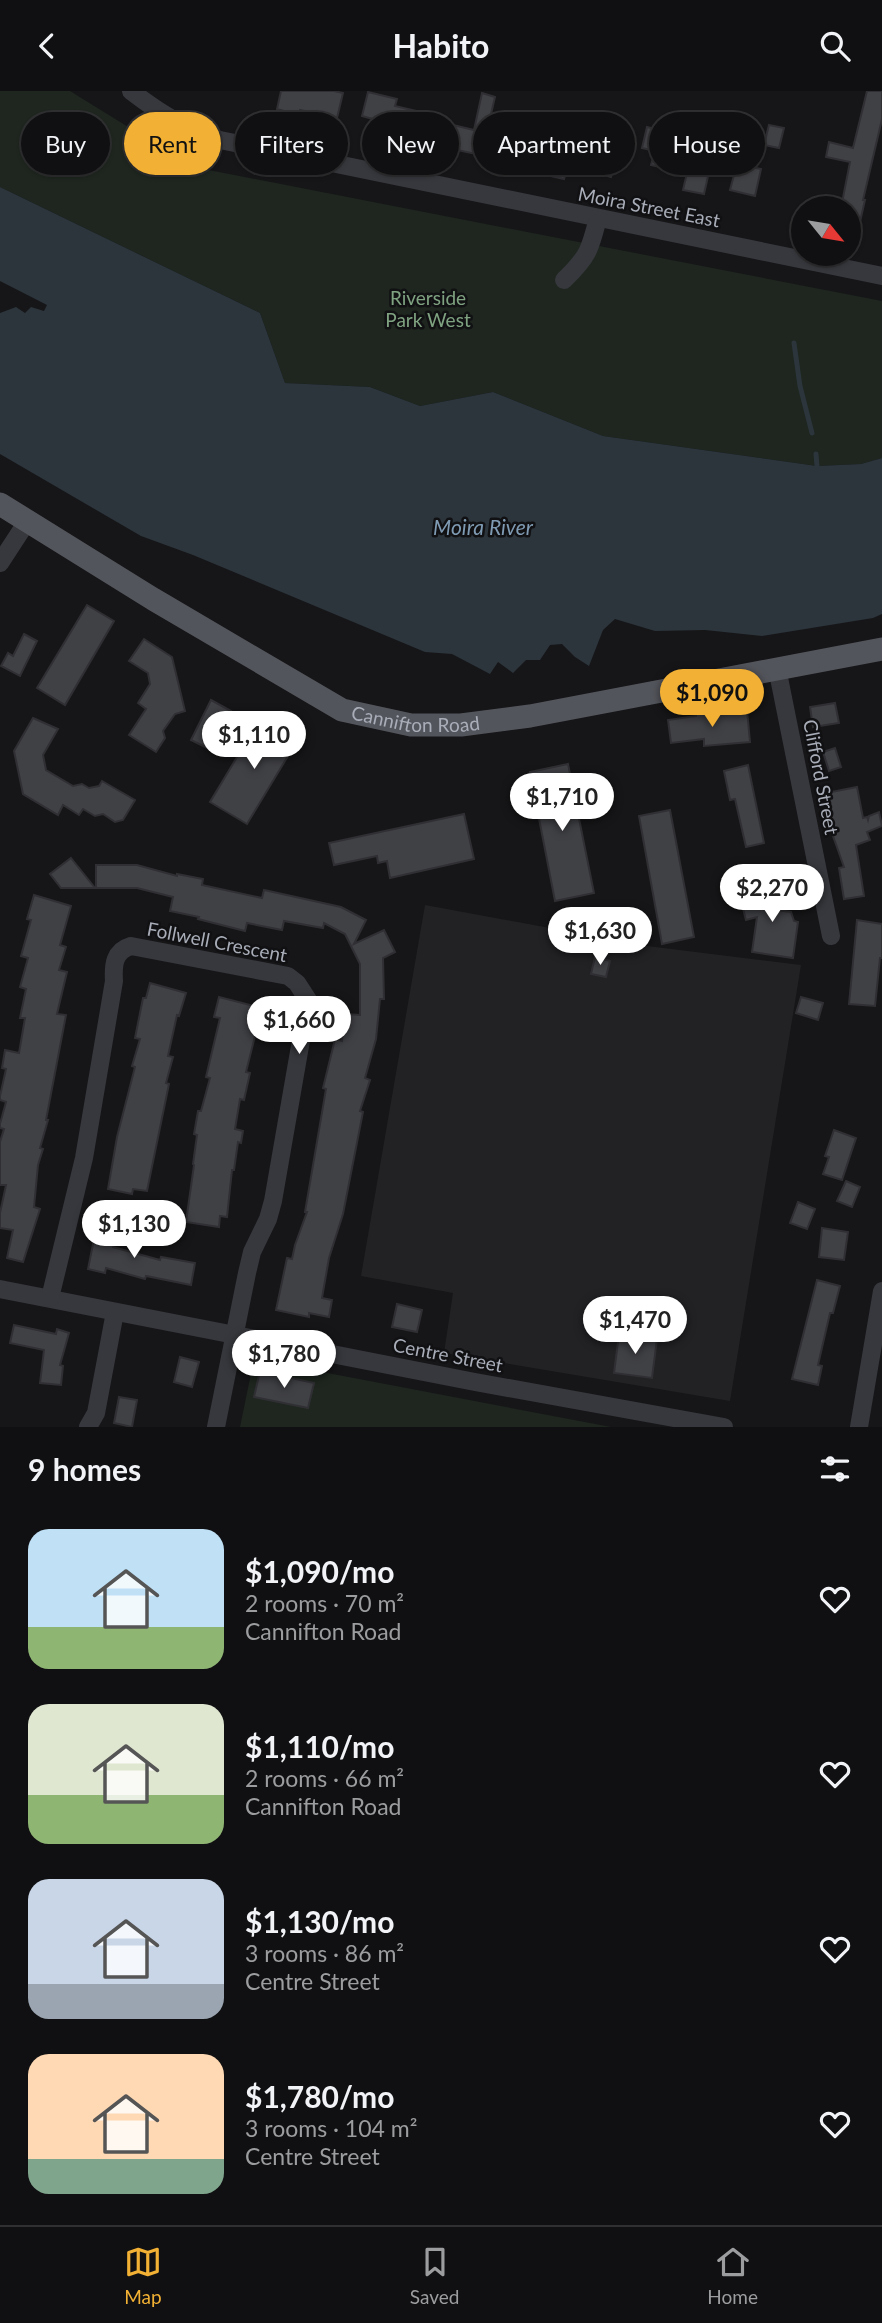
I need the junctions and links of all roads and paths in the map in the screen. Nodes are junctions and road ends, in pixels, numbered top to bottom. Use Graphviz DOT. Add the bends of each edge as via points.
graph roads {
  1 [pos="131,91"];
  2 [pos="598,218"];
  3 [pos="882,276"];
  4 [pos="564,280"];
  5 [pos="0,504"];
  6 [pos="28,520"];
  7 [pos="0,563"];
  8 [pos="882,649"];
  9 [pos="778,668"];
  10 [pos="831,936"];
  11 [pos="0,1289"];
  12 [pos="882,1291"];
  13 [pos="50,1298"];
  14 [pos="115,1313"];
  15 [pos="235,1334"];
  16 [pos="88,1427"];
  17 [pos="216,1427"];
  18 [pos="724,1427"];
  19 [pos="859,1427"];
  1 -- 2 [label="street, Moira Street East" via="189,130 220,141"];
  2 -- 3 [label="street, Moira Street East"];
  2 -- 4 [label="street" via="584,261"];
  5 -- 6 [label="main road, Cannifton Road"];
  6 -- 7 [label="street"];
  6 -- 9 [label="main road, Cannifton Road" via="342,710 411,725 461,725 530,716"];
  8 -- 9 [label="main road, Cannifton Road"];
  9 -- 10 [label="street, Clifford Street"];
  11 -- 13 [label="street, Centre Street"];
  12 -- 19 [label="street"];
  13 -- 14 [label="street, Centre Street"];
  13 -- 15 [label="street, Follwell Crescent" via="84,1158 118,954 131,946 277,974 297,983 308,1000 273,1201 252,1252"];
  14 -- 15 [label="street, Centre Street"];
  14 -- 16 [label="street" via="96,1413"];
  15 -- 17 [label="street, Follwell Crescent"];
  15 -- 18 [label="street, Centre Street"];
}
